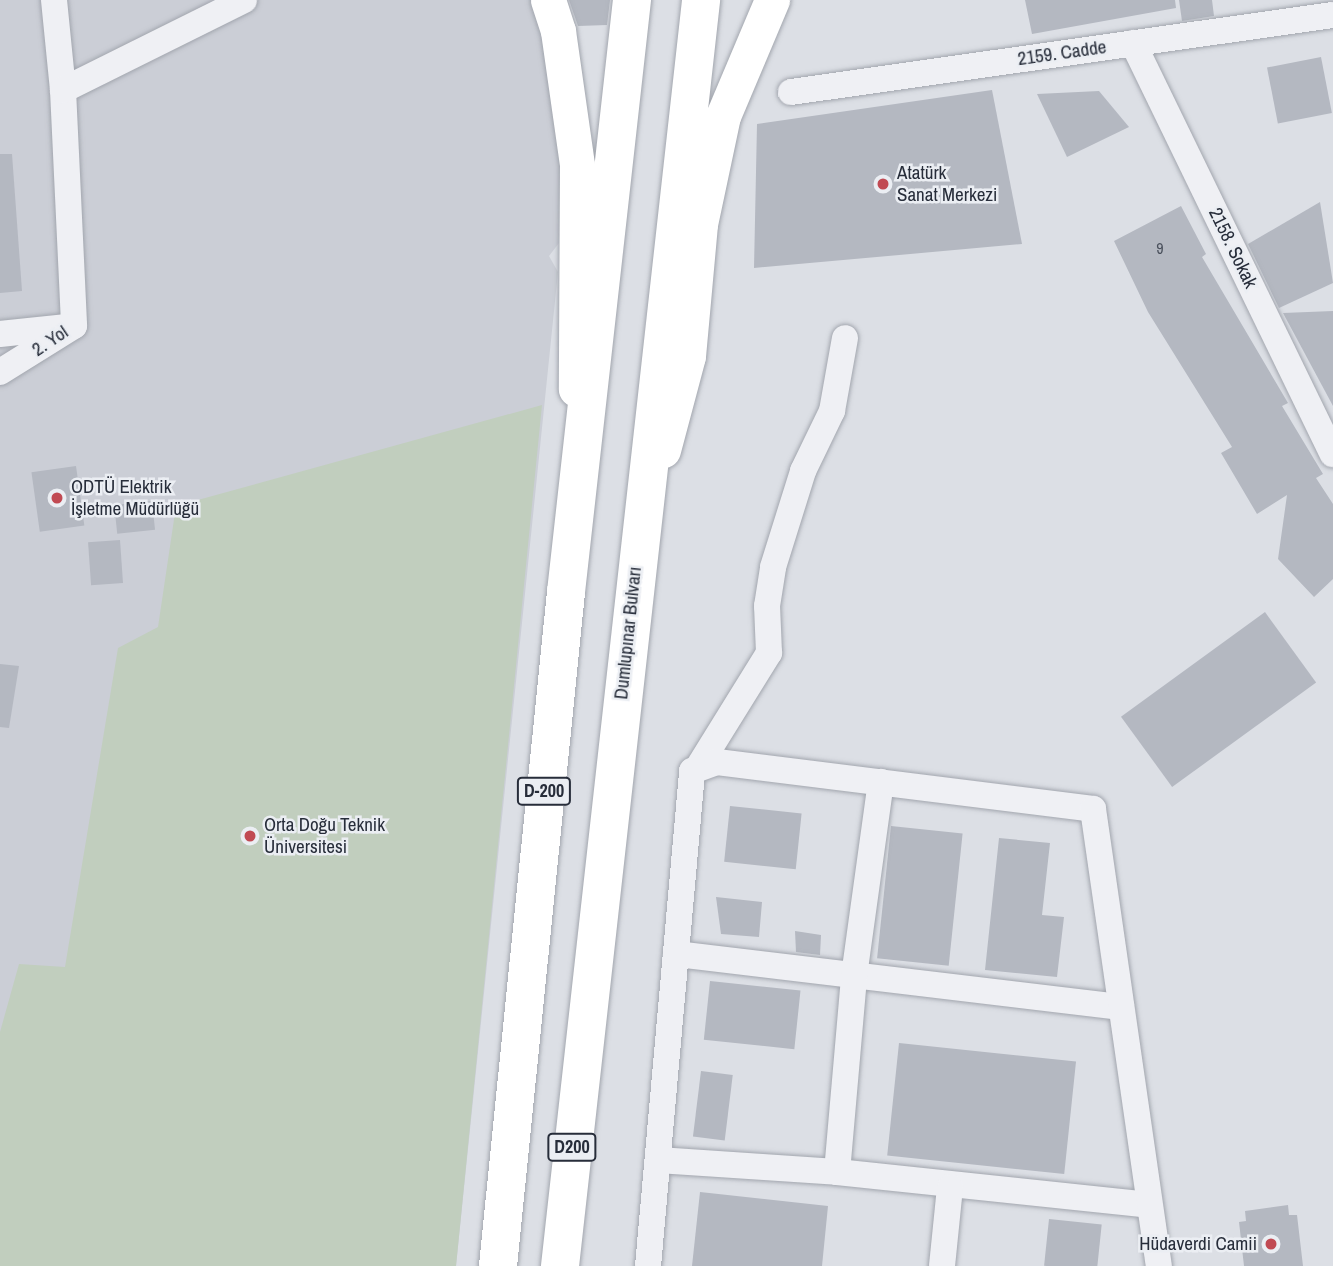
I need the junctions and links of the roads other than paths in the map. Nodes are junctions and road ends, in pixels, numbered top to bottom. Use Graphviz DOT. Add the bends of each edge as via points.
graph roads {
  1 [pos="54,0"];
  2 [pos="244,0"];
  3 [pos="548,0"];
  4 [pos="632,0"];
  5 [pos="701,0"];
  6 [pos="772,0"];
  7 [pos="1333,15"];
  8 [pos="1133,43"];
  9 [pos="64,90"];
  10 [pos="791,92"];
  11 [pos="74,326"];
  12 [pos="0,334"];
  13 [pos="845,338"];
  14 [pos="0,372"];
  15 [pos="1333,454"];
  16 [pos="579,472"];
  17 [pos="638,544"];
  18 [pos="697,769"];
  19 [pos="881,782"];
  20 [pos="676,954"];
  21 [pos="854,976"];
  22 [pos="1121,1007"];
  23 [pos="657,1160"];
  24 [pos="837,1172"];
  25 [pos="950,1187"];
  26 [pos="1150,1205"];
  27 [pos="498,1266"];
  28 [pos="560,1266"];
  29 [pos="648,1266"];
  30 [pos="942,1266"];
  31 [pos="1158,1266"];
  1 -- 9 [label="street"];
  2 -- 9 [label="street"];
  3 -- 16 [label="main road" via="558,31 577,165 574,330"];
  4 -- 16 [label="highway, D-200"];
  5 -- 17 [label="highway, Dumlupınar Bulvarı"];
  6 -- 17 [label="main road" via="723,116 700,224 688,356"];
  7 -- 8 [label="street, 2159. Cadde"];
  8 -- 10 [label="street, 2159. Cadde"];
  8 -- 15 [label="street, 2158. Sokak"];
  9 -- 11 [label="street"];
  11 -- 12 [label="street, 2. Yol"];
  11 -- 14 [label="street, 2. Yol"];
  13 -- 18 [label="street" via="832,411 803,471 773,567 767,606 769,653"];
  16 -- 27 [label="highway, D-200"];
  17 -- 28 [label="highway, Dumlupınar Bulvarı / D200"];
  18 -- 19 [label="street" via="717,762"];
  18 -- 20 [label="street" via="692,771"];
  19 -- 21 [label="street"];
  19 -- 22 [label="street" via="1093,809"];
  20 -- 21 [label="street"];
  20 -- 23 [label="street"];
  21 -- 22 [label="street"];
  21 -- 24 [label="street"];
  22 -- 26 [label="street"];
  23 -- 24 [label="street"];
  23 -- 29 [label="street"];
  24 -- 25 [label="street"];
  25 -- 26 [label="street"];
  25 -- 30 [label="street"];
  26 -- 31 [label="street"];
}
